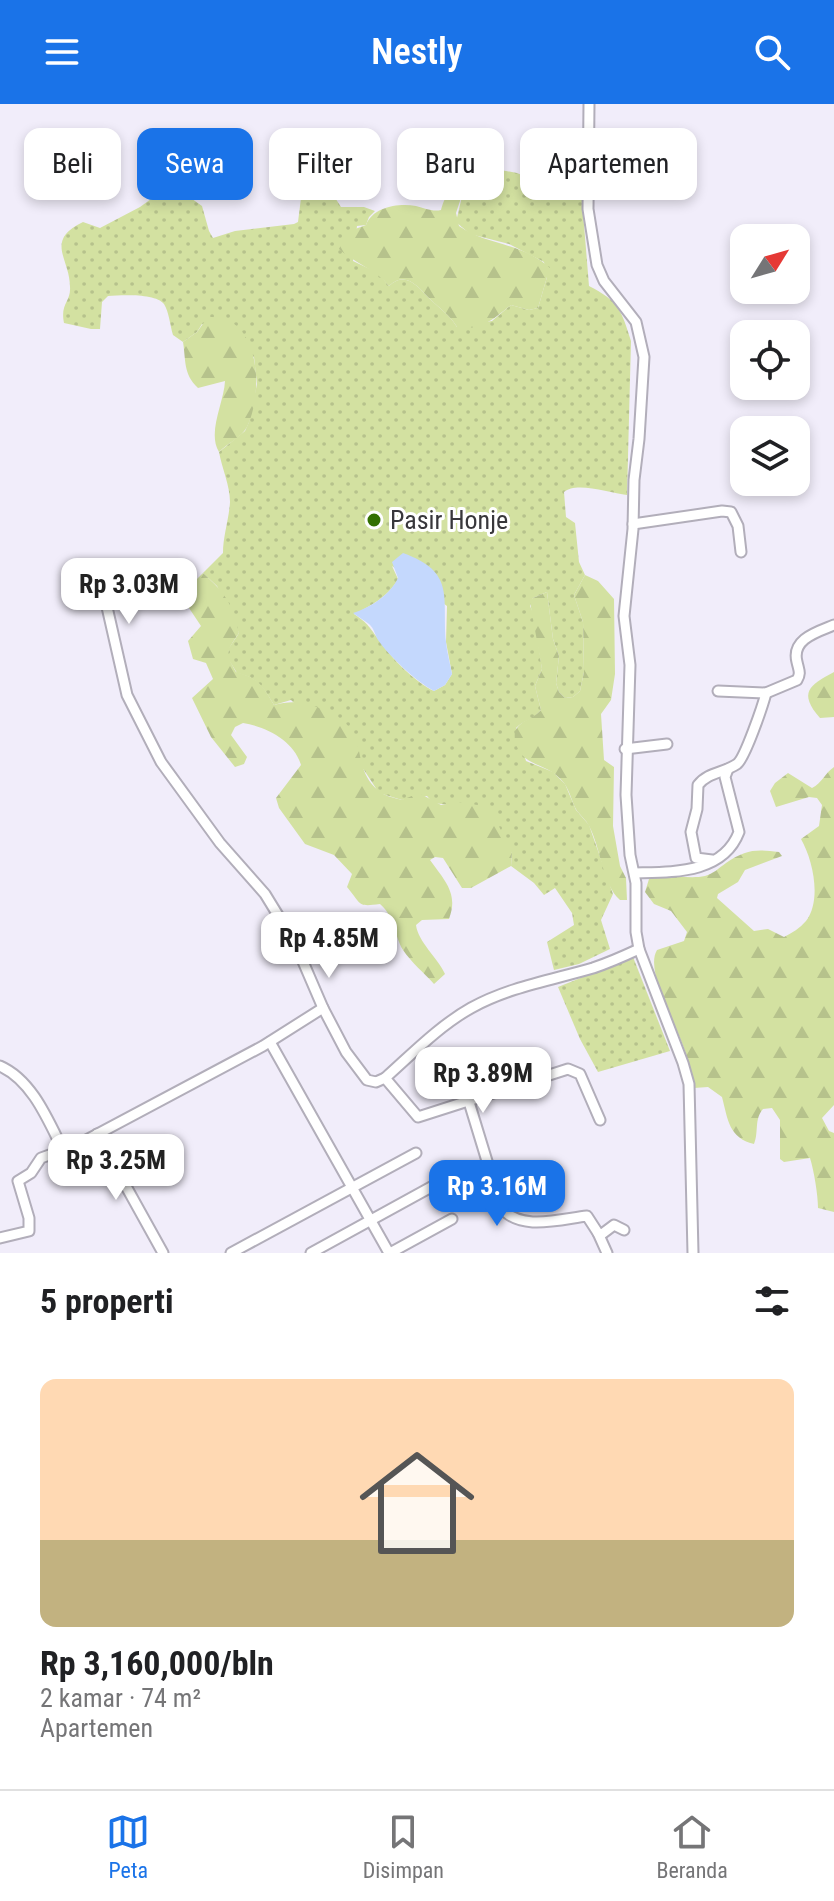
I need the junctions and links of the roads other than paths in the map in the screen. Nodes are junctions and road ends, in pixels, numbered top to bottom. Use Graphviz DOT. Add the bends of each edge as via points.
graph roads {
  1 [pos="589,104"];
  2 [pos="633,524"];
  3 [pos="741,552"];
  4 [pos="107,607"];
  5 [pos="834,625"];
  6 [pos="718,691"];
  7 [pos="766,693"];
  8 [pos="667,744"];
  9 [pos="625,749"];
  10 [pos="728,769"];
  11 [pos="712,860"];
  12 [pos="635,873"];
  13 [pos="639,949"];
  14 [pos="323,1008"];
  15 [pos="270,1042"];
  16 [pos="0,1066"];
  17 [pos="385,1078"];
  18 [pos="469,1102"];
  19 [pos="600,1120"];
  20 [pos="97,1134"];
  21 [pos="63,1150"];
  22 [pos="416,1153"];
  23 [pos="433,1186"];
  24 [pos="352,1187"];
  25 [pos="452,1219"];
  26 [pos="370,1220"];
  27 [pos="624,1230"];
  28 [pos="598,1233"];
  29 [pos="0,1238"];
  30 [pos="163,1253"];
  31 [pos="231,1253"];
  32 [pos="311,1253"];
  33 [pos="390,1253"];
  34 [pos="607,1253"];
  35 [pos="693,1253"];
  1 -- 2 [label="street" via="588,209 597,265 636,322 644,357"];
  2 -- 3 [label="street" via="731,512"];
  2 -- 9 [label="street" via="624,616 630,665"];
  4 -- 14 [label="street" via="127,695 161,762 265,894 295,943"];
  5 -- 7 [label="street" via="801,643 797,680"];
  6 -- 7 [label="street"];
  7 -- 10 [label="street" via="743,757"];
  8 -- 9 [label="street"];
  9 -- 12 [label="street"];
  10 -- 11 [label="street" via="725,777 738,835 727,852"];
  10 -- 11 [label="street" via="698,785 691,841 696,858"];
  11 -- 12 [label="street" via="691,869"];
  12 -- 13 [label="street"];
  13 -- 17 [label="street" via="471,1008"];
  13 -- 35 [label="street" via="689,1084"];
  14 -- 15 [label="street"];
  14 -- 17 [label="street" via="362,1076 376,1082"];
  15 -- 20 [label="street"];
  15 -- 24 [label="street"];
  16 -- 21 [label="street" via="30,1092"];
  17 -- 18 [label="street" via="418,1117"];
  18 -- 19 [label="street" via="568,1069 580,1074"];
  18 -- 28 [label="street" via="505,1213 517,1221 587,1216"];
  20 -- 21 [label="street"];
  20 -- 30 [label="street"];
  21 -- 29 [label="street" via="41,1158 31,1173 18,1179 29,1231"];
  22 -- 24 [label="street"];
  23 -- 26 [label="street"];
  24 -- 26 [label="street"];
  24 -- 31 [label="street"];
  25 -- 33 [label="street"];
  26 -- 32 [label="street"];
  26 -- 33 [label="street"];
  27 -- 28 [label="street" via="614,1225"];
  28 -- 34 [label="street"];
}
